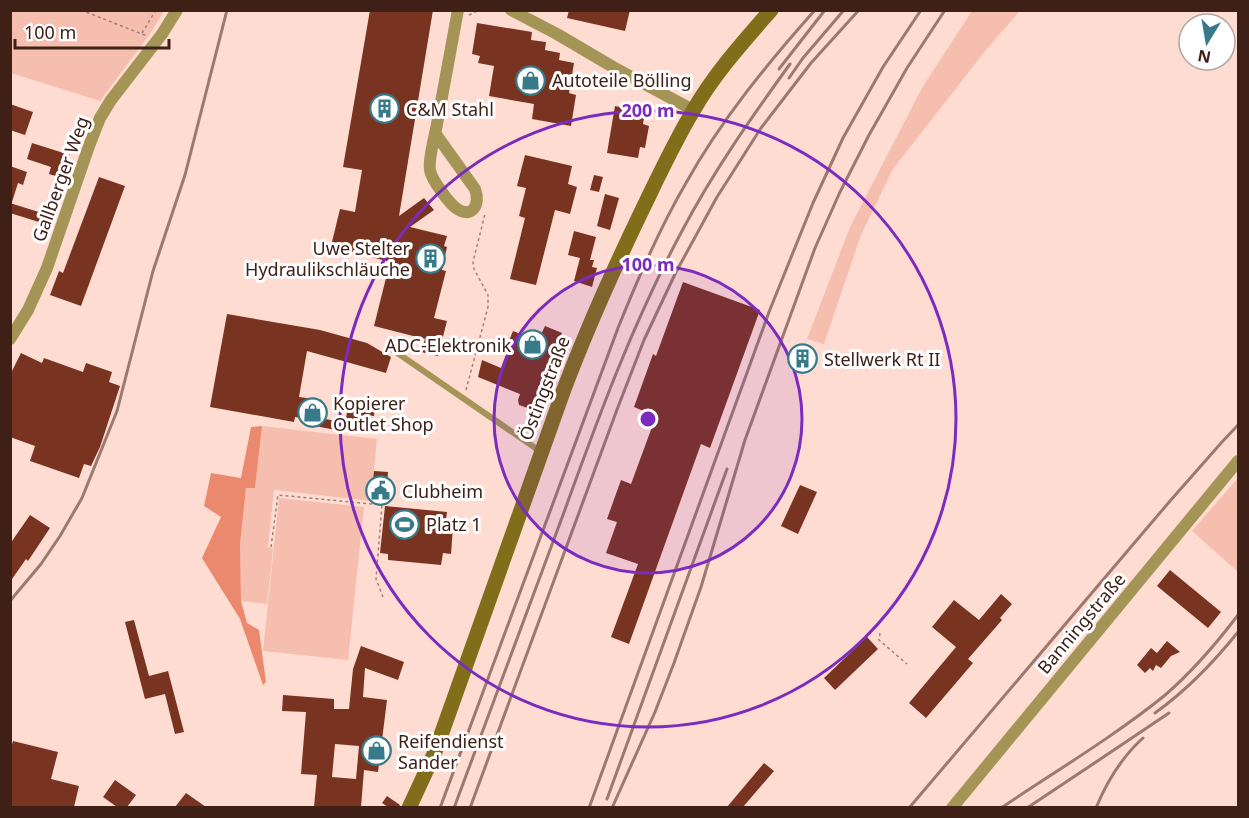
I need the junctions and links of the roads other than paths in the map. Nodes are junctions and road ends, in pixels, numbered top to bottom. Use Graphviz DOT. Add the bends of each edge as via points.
graph roads {
  1 [pos="177,10"];
  2 [pos="458,10"];
  3 [pos="511,10"];
  4 [pos="771,10"];
  5 [pos="693,110"];
  6 [pos="435,133"];
  7 [pos="10,339"];
  8 [pos="393,350"];
  9 [pos="541,453"];
  10 [pos="1239,461"];
  11 [pos="409,807"];
  12 [pos="952,807"];
  1 -- 7 [label="street, Gallberger Weg" via="98,123 47,268"];
  2 -- 6 [label="street"];
  3 -- 5 [label="street"];
  4 -- 5 [label="street, Östingstraße"];
  5 -- 9 [label="street, Östingstraße" via="605,290"];
  6 -- 6 [label="street" via="432,177 452,205 470,212 478,198 475,189"];
  8 -- 9 [label="lane"];
  9 -- 11 [label="street, Östingstraße" via="439,741"];
  10 -- 12 [label="street, Banningstraße"];
}
